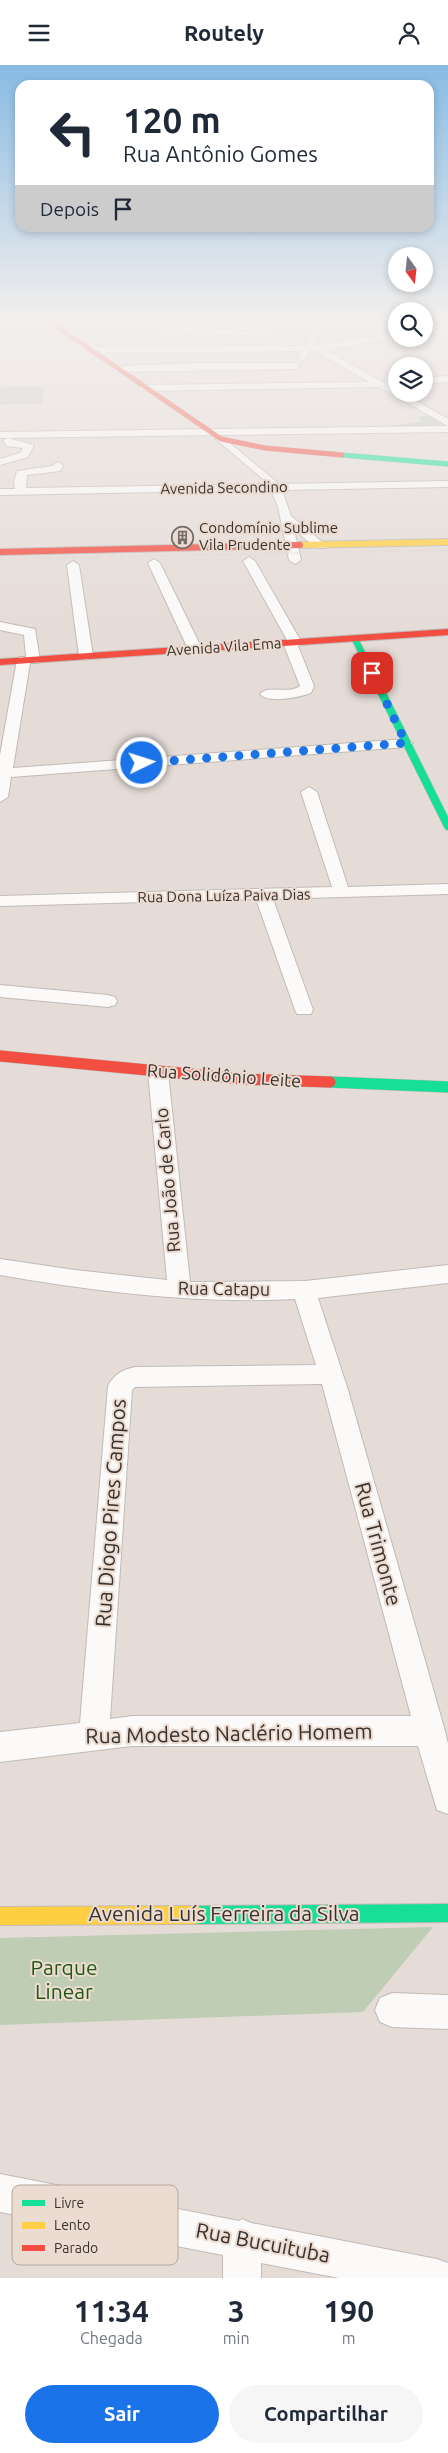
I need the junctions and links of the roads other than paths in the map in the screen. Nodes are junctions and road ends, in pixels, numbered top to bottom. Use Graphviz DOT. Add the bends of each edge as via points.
graph roads {
  1 [pos="193,422"];
  2 [pos="448,429"];
  3 [pos="207,432"];
  4 [pos="221,439"];
  5 [pos="9,442"];
  6 [pos="0,462"];
  7 [pos="448,464"];
  8 [pos="58,465"];
  9 [pos="0,471"];
  10 [pos="448,484"];
  11 [pos="275,487"];
  12 [pos="49,491"];
  13 [pos="0,492"];
  14 [pos="20,492"];
  15 [pos="285,517"];
  16 [pos="448,542"];
  17 [pos="321,546"];
  18 [pos="292,547"];
  19 [pos="0,552"];
  20 [pos="300,560"];
  21 [pos="244,561"];
  22 [pos="264,561"];
  23 [pos="280,561"];
  24 [pos="154,563"];
  25 [pos="73,565"];
  26 [pos="0,626"];
  27 [pos="448,632"];
  28 [pos="355,639"];
  29 [pos="292,643"];
  30 [pos="196,649"];
  31 [pos="86,656"];
  32 [pos="28,660"];
  33 [pos="0,662"];
  34 [pos="267,694"];
  35 [pos="406,743"];
  36 [pos="2,773"];
  37 [pos="309,793"];
  38 [pos="0,797"];
  39 [pos="447,824"];
  40 [pos="448,889"];
  41 [pos="342,893"];
  42 [pos="263,895"];
  43 [pos="0,901"];
  44 [pos="0,991"];
  45 [pos="108,1001"];
  46 [pos="304,1011"];
  47 [pos="0,1056"];
  48 [pos="158,1071"];
  49 [pos="448,1087"];
  50 [pos="0,1267"];
  51 [pos="448,1273"];
  52 [pos="179,1289"];
  53 [pos="304,1290"];
  54 [pos="330,1374"];
  55 [pos="430,1731"];
  56 [pos="94,1734"];
  57 [pos="0,1747"];
  58 [pos="448,1799"];
  59 [pos="448,1913"];
  60 [pos="0,1915"];
  61 [pos="392,2009"];
  62 [pos="448,2012"];
  63 [pos="178,2226"];
  64 [pos="242,2238"];
  65 [pos="242,2278"];
  66 [pos="437,2278"];
  1 -- 3 [label="main road"];
  2 -- 3 [label="street"];
  3 -- 4 [label="main road"];
  3 -- 5 [label="street"];
  4 -- 7 [label="main road" via="265,448"];
  4 -- 11 [label="street" via="270,478"];
  5 -- 6 [label="street" via="29,445 24,455"];
  8 -- 14 [label="street" via="56,469 21,473"];
  9 -- 12 [label="street" via="39,472"];
  10 -- 11 [label="street, Avenida Secondino"];
  11 -- 12 [label="street, Avenida Secondino"];
  11 -- 15 [label="street"];
  12 -- 14 [label="street, Avenida Secondino"];
  13 -- 14 [label="street, Avenida Secondino"];
  15 -- 17 [label="street"];
  15 -- 18 [label="street"];
  16 -- 17 [label="main road"];
  17 -- 18 [label="main road"];
  18 -- 19 [label="main road"];
  18 -- 20 [label="street"];
  20 -- 23 [label="main road"];
  21 -- 22 [label="main road"];
  21 -- 29 [label="street"];
  24 -- 30 [label="street"];
  25 -- 31 [label="street"];
  26 -- 32 [label="street" via="30,632"];
  27 -- 28 [label="main road, Avenida Vila Ema"];
  28 -- 29 [label="main road, Avenida Vila Ema"];
  28 -- 35 [label="main road"];
  29 -- 30 [label="main road, Avenida Vila Ema"];
  29 -- 34 [label="street" via="306,690 294,694"];
  30 -- 31 [label="main road, Avenida Vila Ema"];
  31 -- 32 [label="main road, Avenida Vila Ema"];
  32 -- 33 [label="main road, Avenida Vila Ema"];
  32 -- 36 [label="street"];
  35 -- 36 [label="street"];
  35 -- 39 [label="main road"];
  36 -- 38 [label="street"];
  37 -- 41 [label="street"];
  40 -- 41 [label="street, Rua Dona Luíza Paiva Dias"];
  41 -- 42 [label="street, Rua Dona Luíza Paiva Dias"];
  42 -- 43 [label="street, Rua Dona Luíza Paiva Dias"];
  42 -- 46 [label="street"];
  44 -- 45 [label="street"];
  47 -- 48 [label="main road, Rua Solidônio Leite"];
  48 -- 49 [label="main road, Rua Solidônio Leite" via="242,1079"];
  48 -- 52 [label="street, Rua João de Carlo"];
  50 -- 52 [label="street, Rua Catapu"];
  51 -- 53 [label="street, Rua Catapu"];
  52 -- 53 [label="street, Rua Catapu"];
  53 -- 54 [label="street, Rua Trimonte"];
  54 -- 55 [label="street, Rua Trimonte"];
  54 -- 56 [label="street, Rua Diogo Pires Campos" via="135,1377 120,1386"];
  55 -- 56 [label="street, Rua Modesto Naclério Homem" via="132,1731"];
  55 -- 58 [label="street, Rua Trimonte"];
  56 -- 57 [label="street, Rua Modesto Naclério Homem"];
  59 -- 60 [label="main road, Avenida Luís Ferreira da Silva"];
  61 -- 62 [label="street"];
  63 -- 64 [label="street, Rua Bucuituba"];
  64 -- 65 [label="street"];
  64 -- 66 [label="street, Rua Bucuituba"];
}
